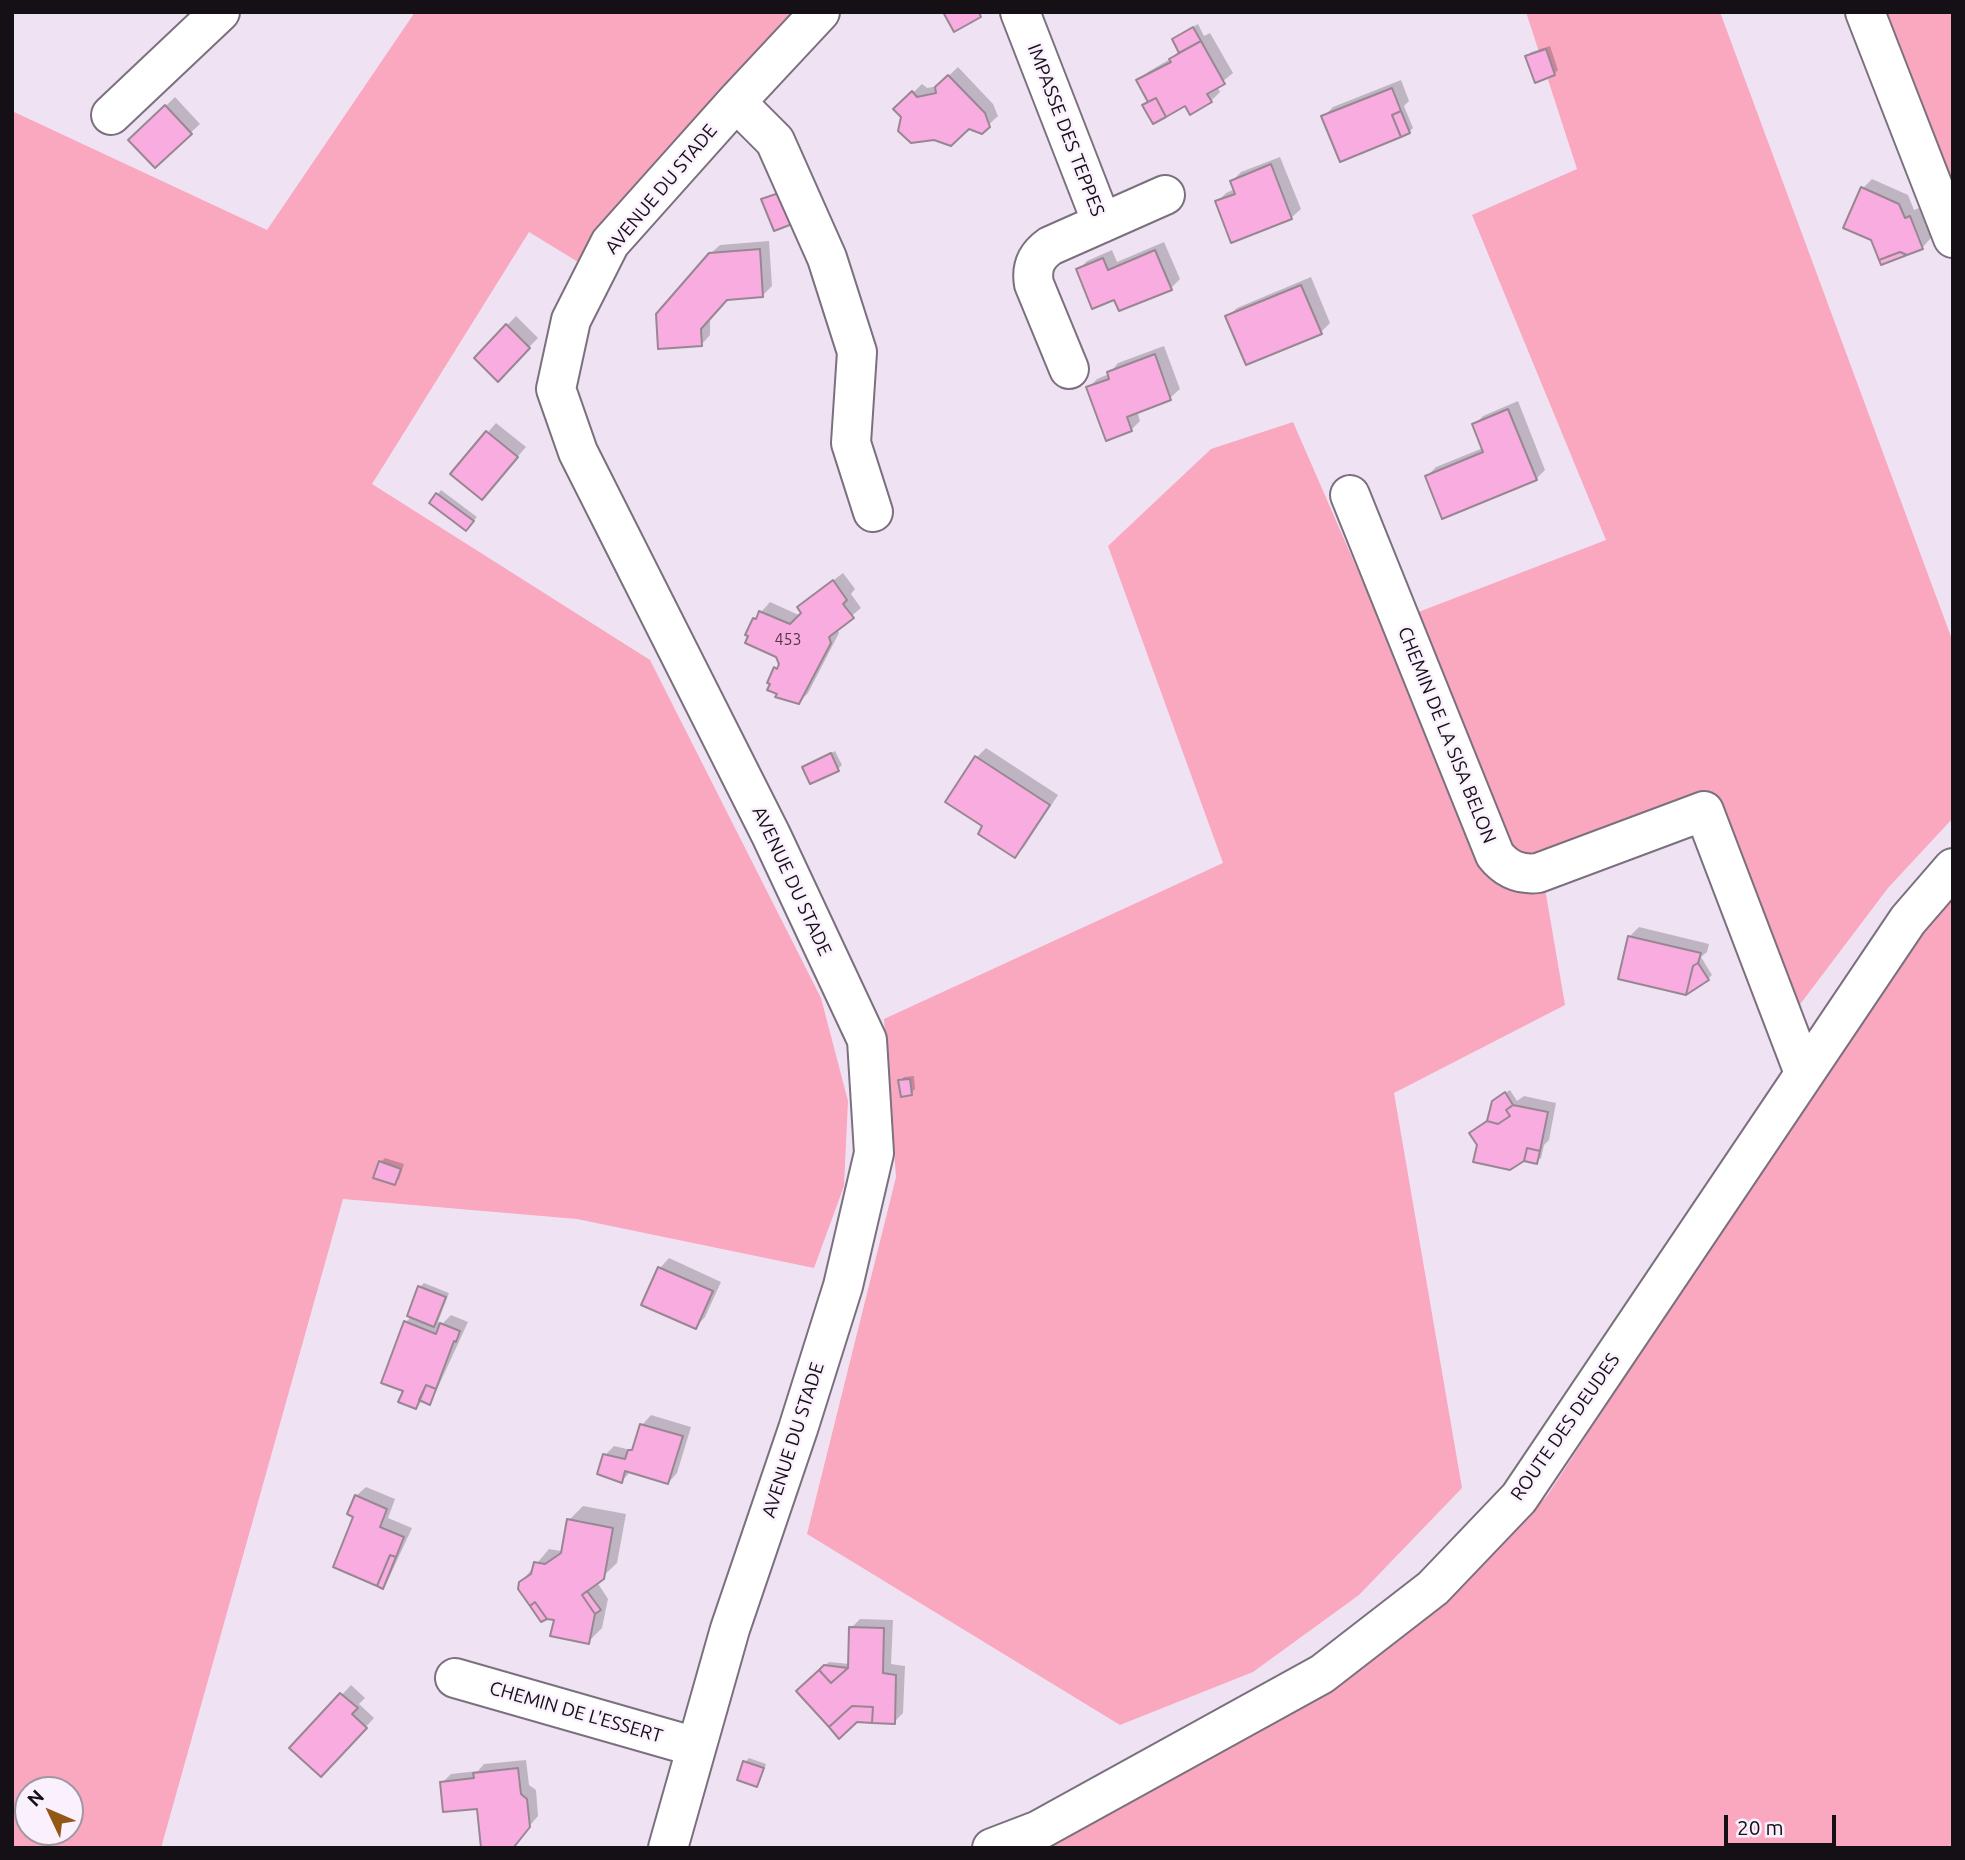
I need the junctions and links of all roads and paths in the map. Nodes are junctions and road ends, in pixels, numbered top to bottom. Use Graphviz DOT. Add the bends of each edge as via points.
graph roads {
  1 [pos="220,12"];
  2 [pos="820,12"];
  3 [pos="1020,12"];
  4 [pos="1865,12"];
  5 [pos="736,102"];
  6 [pos="111,115"];
  7 [pos="1165,195"];
  8 [pos="1102,223"];
  9 [pos="1953,238"];
  10 [pos="1069,369"];
  11 [pos="1350,495"];
  12 [pos="873,512"];
  13 [pos="1953,868"];
  14 [pos="1804,1073"];
  15 [pos="455,1678"];
  16 [pos="696,1747"];
  17 [pos="667,1848"];
  18 [pos="992,1848"];
  1 -- 6 [label="street"];
  2 -- 5 [label="street, AVENUE DU STADE"];
  3 -- 8 [label="street, IMPASSE DES TEPPES"];
  4 -- 9 [label="street"];
  5 -- 12 [label="street" via="775,141 831,270 857,352 851,443"];
  5 -- 16 [label="street, AVENUE DU STADE" via="610,243 571,320 556,389 578,452 771,835 867,1040 874,1153 843,1286"];
  7 -- 8 [label="street"];
  8 -- 10 [label="street, IMPASSE DES TEPPES" via="1049,246 1034,264 1034,284"];
  11 -- 14 [label="street, CHEMIN DE LA SISA BELON" via="1495,855 1512,870 1538,873 1704,811"];
  13 -- 14 [label="street, ROUTE DES DEUDES" via="1908,920"];
  14 -- 18 [label="street, ROUTE DES DEUDES" via="1519,1498 1433,1588 1322,1674 1039,1829"];
  15 -- 16 [label="street, CHEMIN DE L'ESSERT"];
  16 -- 17 [label="street, AVENUE DU STADE"];
}
